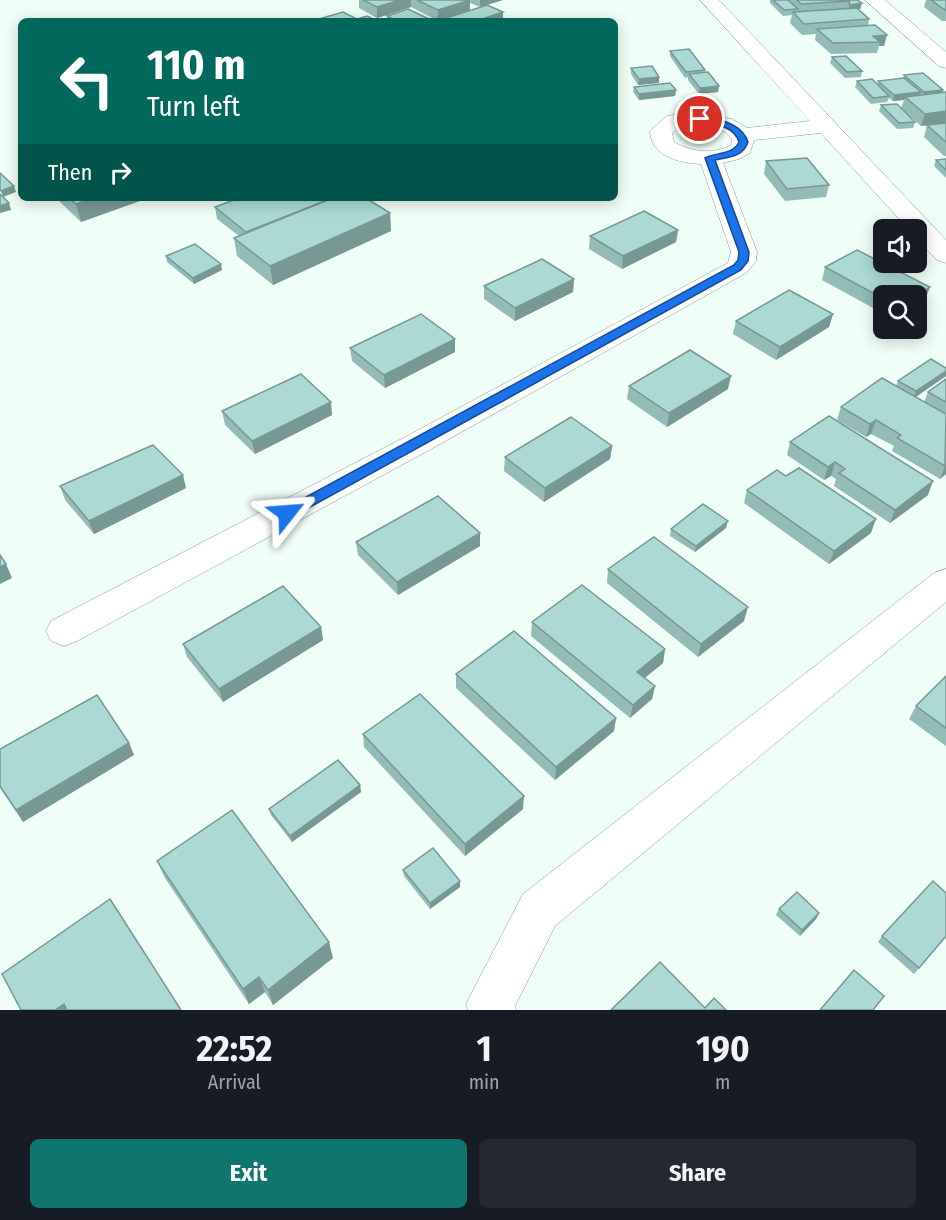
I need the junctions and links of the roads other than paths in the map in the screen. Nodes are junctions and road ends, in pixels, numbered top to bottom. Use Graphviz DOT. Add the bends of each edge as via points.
graph roads {
  1 [pos="709,0"];
  2 [pos="873,0"];
  3 [pos="946,62"];
  4 [pos="826,126"];
  5 [pos="742,135"];
  6 [pos="710,158"];
  7 [pos="946,255"];
  8 [pos="946,582"];
  9 [pos="64,631"];
  10 [pos="492,1010"];
  1 -- 4 [label="street"];
  2 -- 3 [label="street"];
  4 -- 5 [label="street"];
  4 -- 7 [label="street"];
  5 -- 6 [label="street" via="742,148"];
  5 -- 6 [label="street" via="726,124 700,119 675,122 661,131 663,144 671,150"];
  6 -- 9 [label="street" via="744,252 737,268"];
  8 -- 10 [label="street" via="538,910 490,1004"];
}
